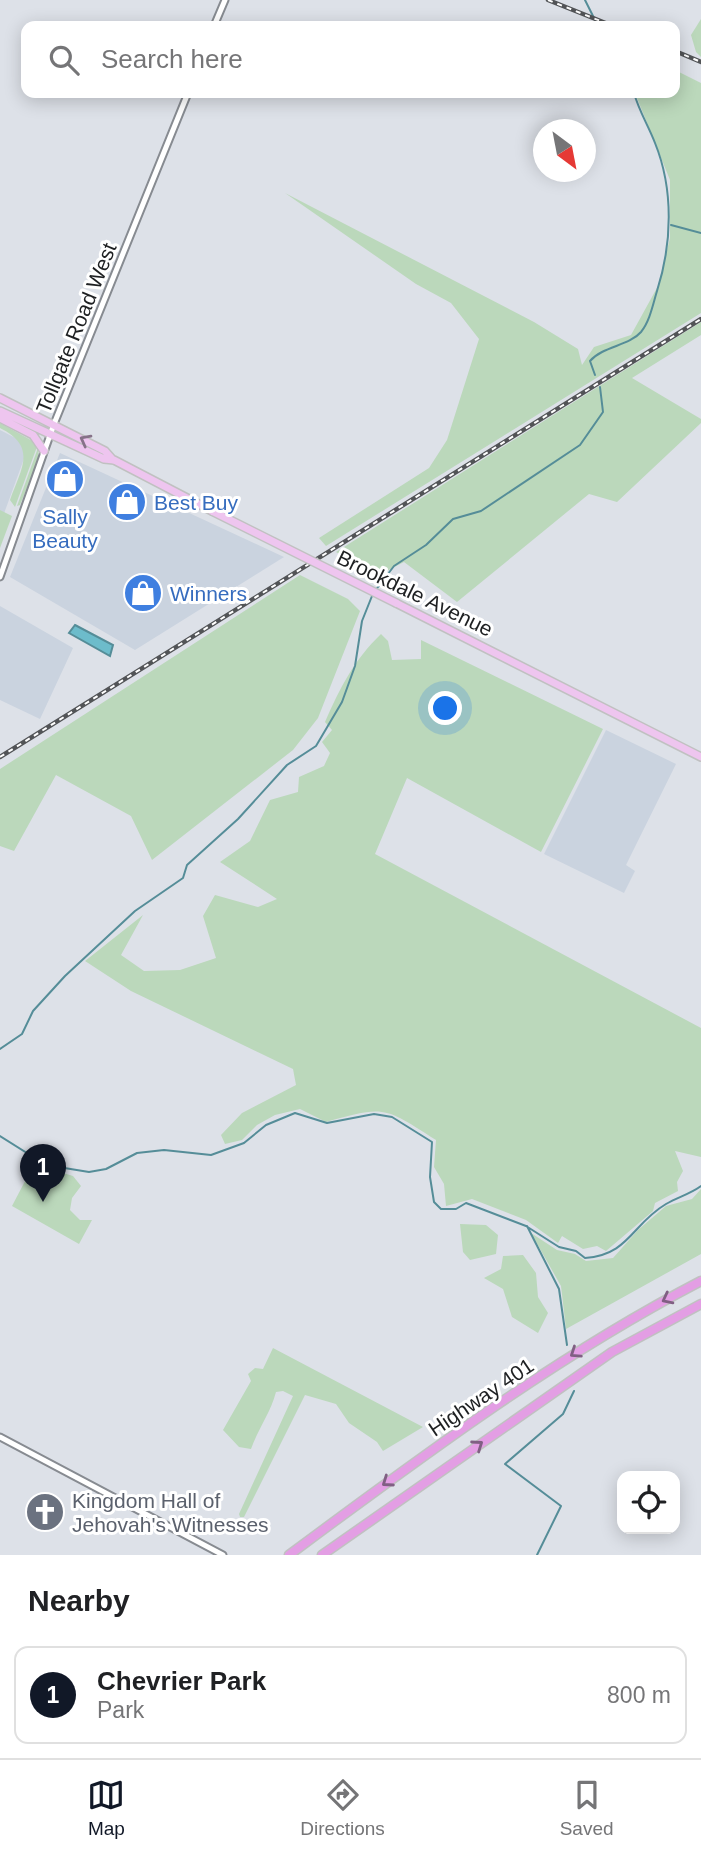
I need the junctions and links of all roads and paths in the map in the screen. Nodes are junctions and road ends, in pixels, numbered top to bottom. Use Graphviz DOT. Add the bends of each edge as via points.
graph roads {
  1 [pos="225,0"];
  2 [pos="216,21"];
  3 [pos="185,98"];
  4 [pos="0,398"];
  5 [pos="0,411"];
  6 [pos="0,418"];
  7 [pos="54,424"];
  8 [pos="50,435"];
  9 [pos="44,451"];
  10 [pos="114,460"];
  11 [pos="0,576"];
  12 [pos="701,757"];
  13 [pos="701,1281"];
  14 [pos="701,1304"];
  15 [pos="0,1437"];
  16 [pos="223,1555"];
  17 [pos="289,1555"];
  18 [pos="322,1555"];
  1 -- 2 [label="street"];
  3 -- 7 [label="street, Tollgate Road West"];
  4 -- 7 [label="main road, Brookdale Avenue"];
  5 -- 8 [label="main road, Brookdale Avenue"];
  6 -- 9 [label="main road" via="33,435"];
  7 -- 8 [label="street, Tollgate Road West"];
  10 -- 7 [label="main road, Brookdale Avenue, one-way"];
  8 -- 9 [label="street, Tollgate Road West"];
  8 -- 10 [label="main road, Brookdale Avenue"];
  9 -- 11 [label="street, Tollgate Road West"];
  10 -- 12 [label="main road, Brookdale Avenue, bridge"];
  13 -- 17 [label="highway, Highway 401, one-way" via="578,1351"];
  18 -- 14 [label="highway, Highway 401, one-way" via="612,1352"];
  15 -- 16 [label="street"];
}
